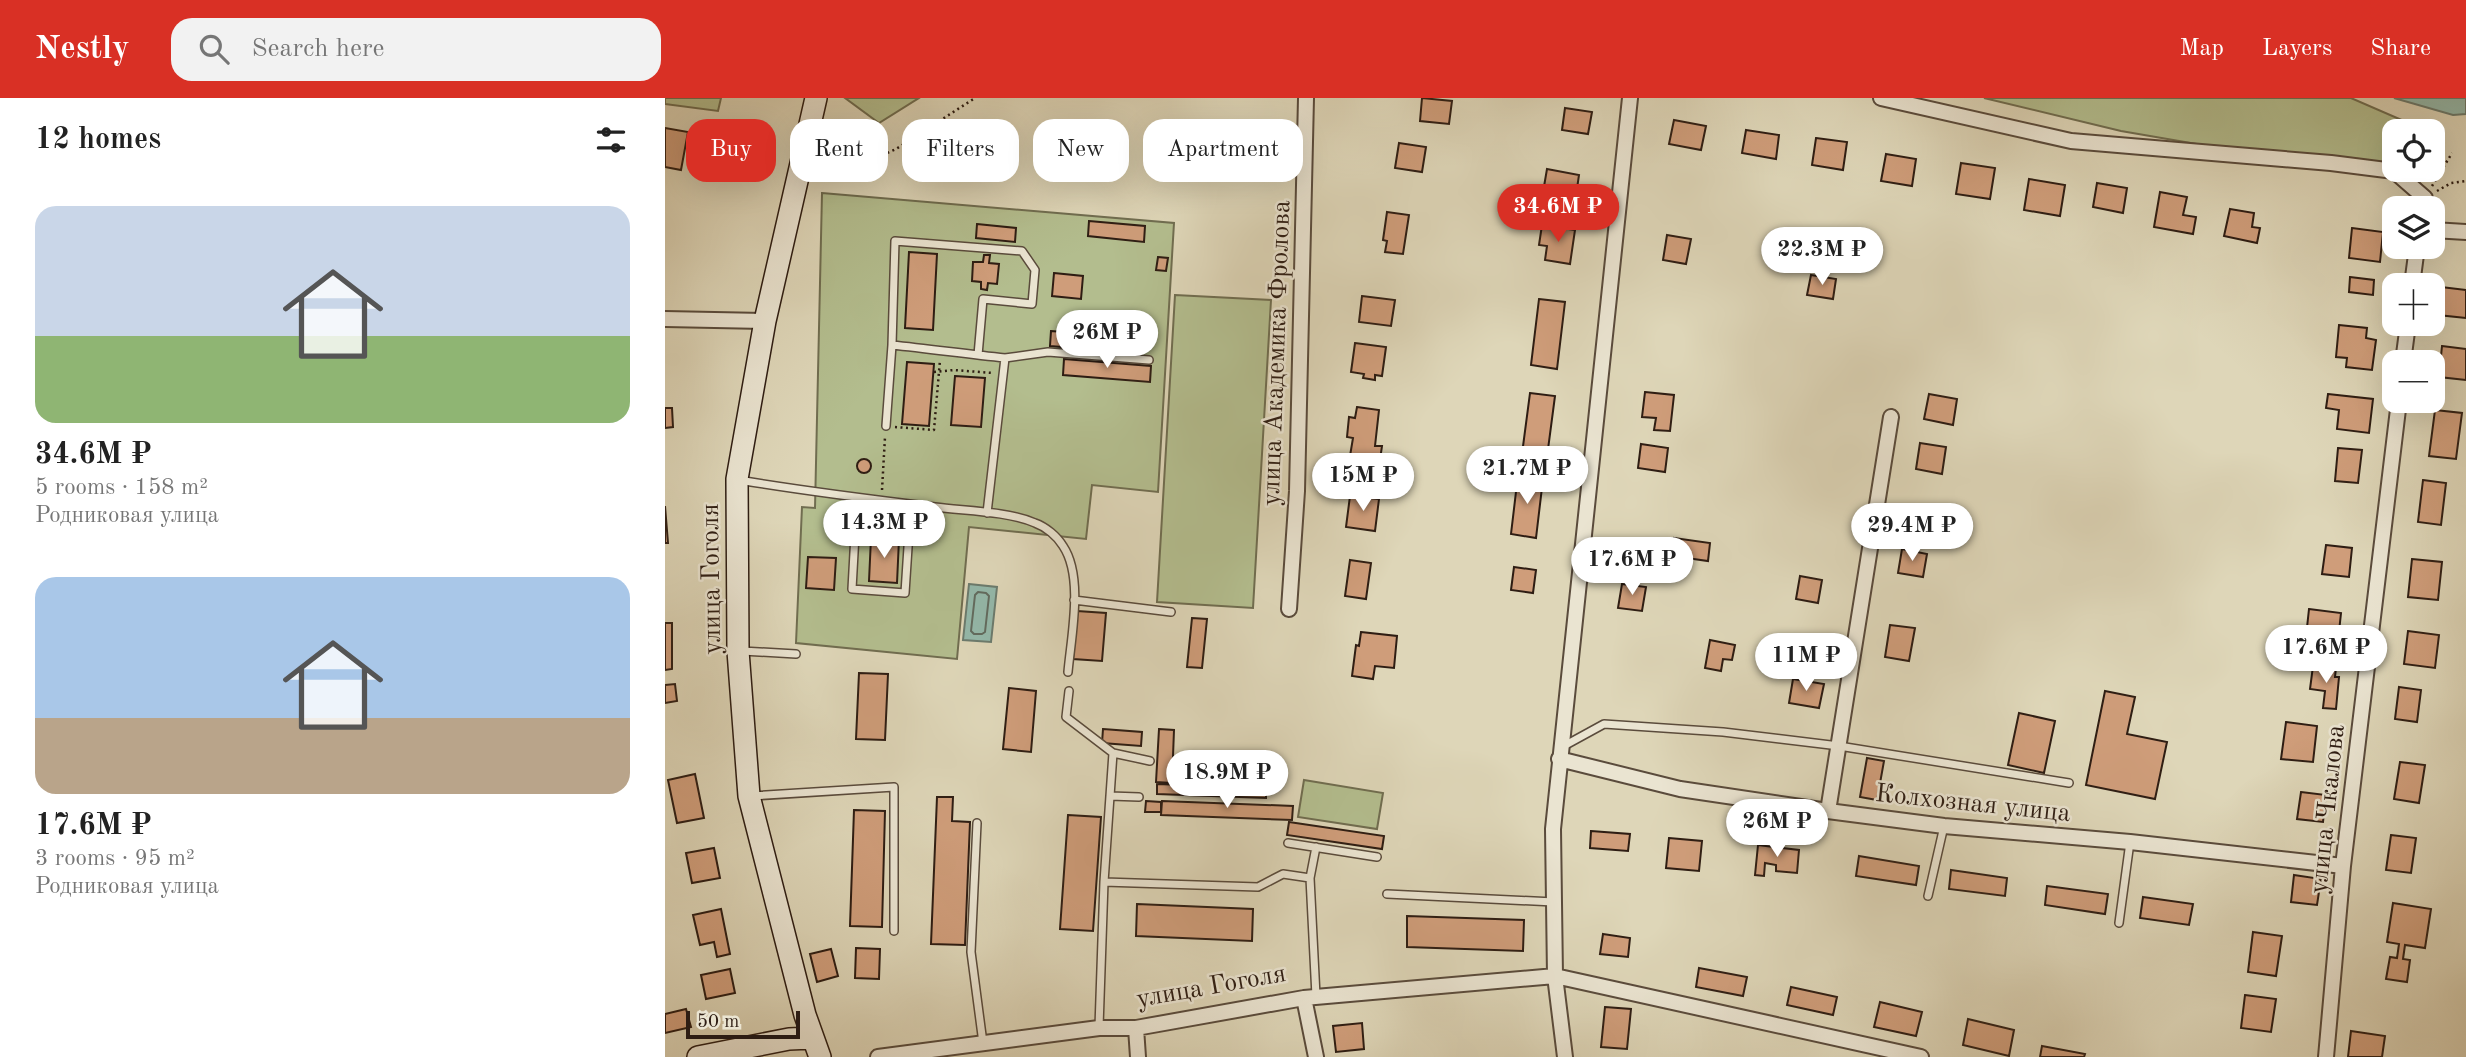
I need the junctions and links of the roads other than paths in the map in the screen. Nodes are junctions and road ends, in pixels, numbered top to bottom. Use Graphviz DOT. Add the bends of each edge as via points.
graph roads {
  1 [pos="816,98"];
  2 [pos="1306,98"];
  3 [pos="1630,98"];
  4 [pos="1881,98"];
  5 [pos="2417,196"];
  6 [pos="2445,231"];
  7 [pos="2466,232"];
  8 [pos="665,319"];
  9 [pos="765,321"];
  10 [pos="892,345"];
  11 [pos="978,355"];
  12 [pos="1005,358"];
  13 [pos="1149,360"];
  14 [pos="2398,413"];
  15 [pos="1891,417"];
  16 [pos="886,426"];
  17 [pos="737,480"];
  18 [pos="857,498"];
  19 [pos="987,513"];
  20 [pos="855,528"];
  21 [pos="1074,600"];
  22 [pos="1289,609"];
  23 [pos="1171,612"];
  24 [pos="737,651"];
  25 [pos="796,654"];
  26 [pos="1068,672"];
  27 [pos="1069,691"];
  28 [pos="1839,746"];
  29 [pos="1113,753"];
  30 [pos="1561,753"];
  31 [pos="1150,761"];
  32 [pos="2069,783"];
  33 [pos="749,796"];
  34 [pos="1110,796"];
  35 [pos="1139,797"];
  36 [pos="1828,811"];
  37 [pos="977,823"];
  38 [pos="1944,826"];
  39 [pos="2130,842"];
  40 [pos="1288,843"];
  41 [pos="1316,847"];
  42 [pos="1377,857"];
  43 [pos="2343,866"];
  44 [pos="1310,878"];
  45 [pos="1104,882"];
  46 [pos="1387,894"];
  47 [pos="1929,896"];
  48 [pos="1553,902"];
  49 [pos="2119,923"];
  50 [pos="894,931"];
  51 [pos="1555,976"];
  52 [pos="1310,997"];
  53 [pos="1099,1028"];
  54 [pos="1136,1028"];
  55 [pos="983,1043"];
  56 [pos="816,1047"];
  57 [pos="698,1057"];
  58 [pos="878,1057"];
  59 [pos="1138,1057"];
  60 [pos="1316,1057"];
  61 [pos="1566,1057"];
  62 [pos="1921,1057"];
  63 [pos="2326,1057"];
  1 -- 9 [label="main road, улица Гоголя"];
  2 -- 22 [label="street, улица Академика Фролова" via="1297,491"];
  3 -- 30 [label="street"];
  4 -- 5 [label="street" via="2071,141 2394,171"];
  6 -- 7 [label="street"];
  8 -- 9 [label="street"];
  9 -- 17 [label="main road, улица Гоголя"];
  10 -- 11 [label="lane"];
  10 -- 11 [label="lane" via="895,241 1022,251 1035,270 1032,304 983,299"];
  10 -- 16 [label="lane"];
  11 -- 12 [label="lane"];
  12 -- 13 [label="lane" via="1048,352"];
  12 -- 19 [label="lane"];
  14 -- 43 [label="street, улица Чкалова"];
  15 -- 28 [label="street"];
  17 -- 18 [label="lane"];
  17 -- 24 [label="main road, улица Гоголя"];
  18 -- 19 [label="lane"];
  18 -- 20 [label="lane"];
  19 -- 21 [label="lane" via="1034,523 1051,532 1071,563"];
  20 -- 20 [label="lane" via="909,532 905,593 852,589"];
  21 -- 23 [label="lane"];
  21 -- 26 [label="lane"];
  24 -- 25 [label="lane"];
  24 -- 33 [label="main road, улица Гоголя"];
  27 -- 29 [label="lane" via="1066,717"];
  28 -- 30 [label="lane" via="1604,724"];
  28 -- 32 [label="lane"];
  28 -- 36 [label="street"];
  29 -- 31 [label="lane"];
  29 -- 34 [label="lane"];
  30 -- 36 [label="street, Колхозная улица" via="1680,789"];
  30 -- 48 [label="street" via="1553,829"];
  33 -- 50 [label="lane" via="894,787"];
  33 -- 56 [label="main road, улица Гоголя"];
  34 -- 35 [label="lane"];
  34 -- 45 [label="lane"];
  36 -- 38 [label="street, Колхозная улица"];
  37 -- 55 [label="lane" via="971,952"];
  38 -- 39 [label="street, Колхозная улица"];
  38 -- 47 [label="lane"];
  39 -- 43 [label="street, Колхозная улица"];
  39 -- 49 [label="lane"];
  40 -- 41 [label="lane"];
  41 -- 42 [label="lane"];
  41 -- 44 [label="lane"];
  43 -- 63 [label="street, улица Чкалова"];
  44 -- 45 [label="lane" via="1283,874 1258,887"];
  44 -- 52 [label="lane"];
  45 -- 53 [label="lane"];
  46 -- 48 [label="lane"];
  48 -- 51 [label="street"];
  51 -- 52 [label="street, улица Гоголя"];
  51 -- 61 [label="street"];
  51 -- 62 [label="street"];
  52 -- 54 [label="street, улица Гоголя"];
  52 -- 60 [label="street"];
  53 -- 54 [label="street, улица Гоголя"];
  53 -- 55 [label="street, улица Гоголя"];
  54 -- 59 [label="street"];
  55 -- 58 [label="street, улица Гоголя"];
  56 -- 57 [label="main road" via="789,1039"];
}
